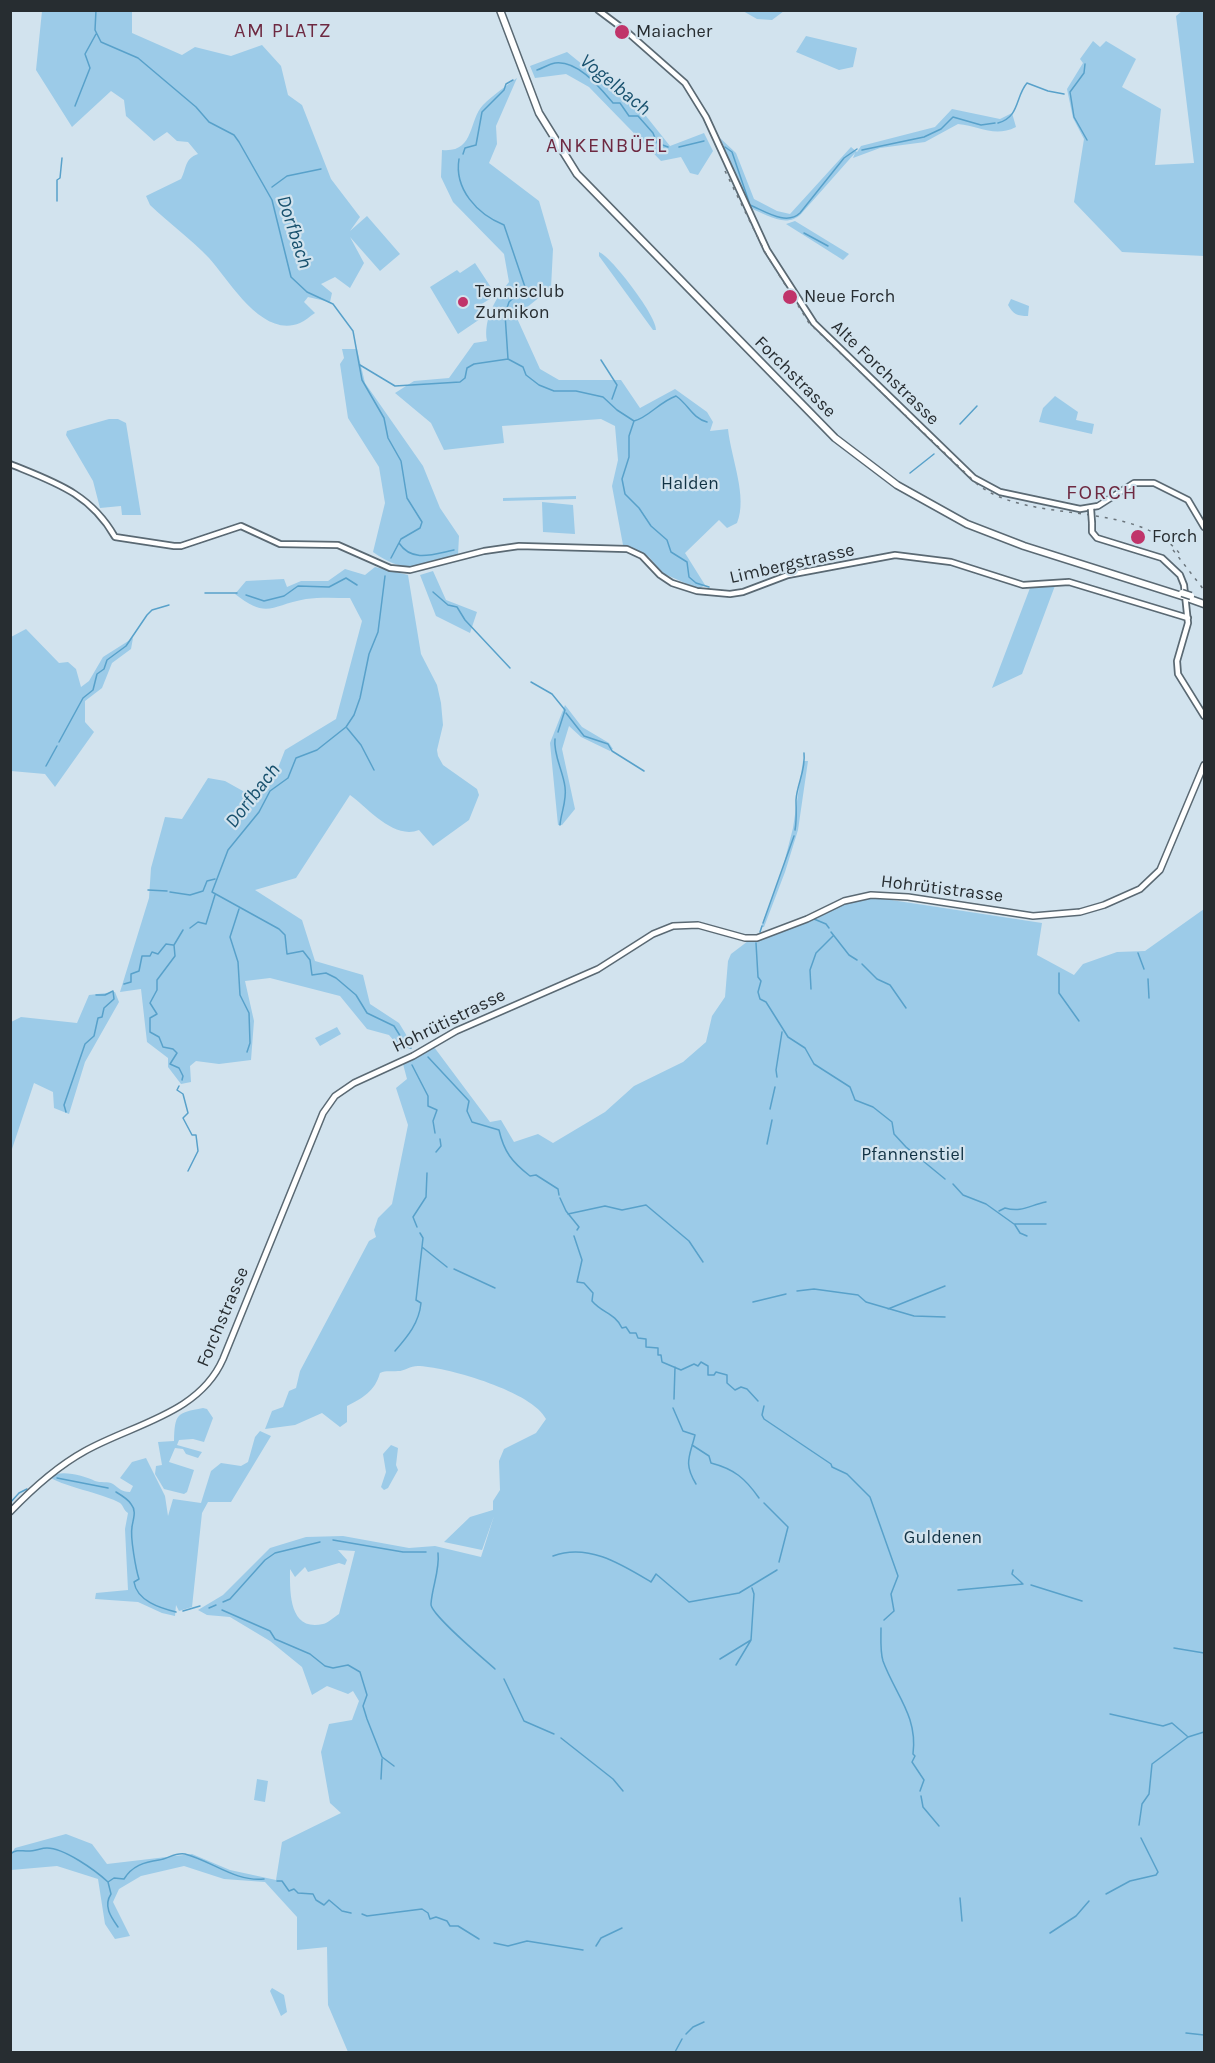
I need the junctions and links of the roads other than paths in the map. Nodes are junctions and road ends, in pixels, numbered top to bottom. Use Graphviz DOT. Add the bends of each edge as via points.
graph roads {
  1 [pos="501,10"];
  2 [pos="598,10"];
  3 [pos="10,465"];
  4 [pos="1091,509"];
  5 [pos="1204,528"];
  6 [pos="1204,602"];
  7 [pos="1188,618"];
  8 [pos="1204,716"];
  9 [pos="1204,765"];
  10 [pos="354,1083"];
  11 [pos="10,1512"];
  1 -- 6 [label="highway, Forchstrasse, bridge" via="541,111 579,172 837,436 900,483 968,521 1025,544"];
  2 -- 4 [label="street, Alte Forchstrasse" via="685,83 706,117 767,250 803,308 826,335 984,485 1000,492"];
  3 -- 7 [label="street, Limbergstrasse" via="64,486 79,495 115,537 141,542 181,546 241,526 280,544 338,545 390,568 410,570 519,546 619,548 642,556 672,583 697,591 730,594 799,572 910,555 951,562 1023,585 1070,582"];
  4 -- 5 [label="street" via="1127,486 1141,481 1154,483 1183,496 1196,510"];
  4 -- 7 [label="street, bridge" via="1097,538 1162,558 1173,566 1184,585"];
  7 -- 8 [label="street" via="1177,661 1178,674"];
  9 -- 10 [label="main road, Hohrütistrasse" via="1160,870 1140,889 1104,905 1080,912 1034,916 908,897 871,896 848,900 757,938 698,925 673,927 647,937 598,969 464,1027"];
  10 -- 11 [label="main road, Forchstrasse" via="335,1096 323,1113 210,1384 171,1411 69,1460"];
}
